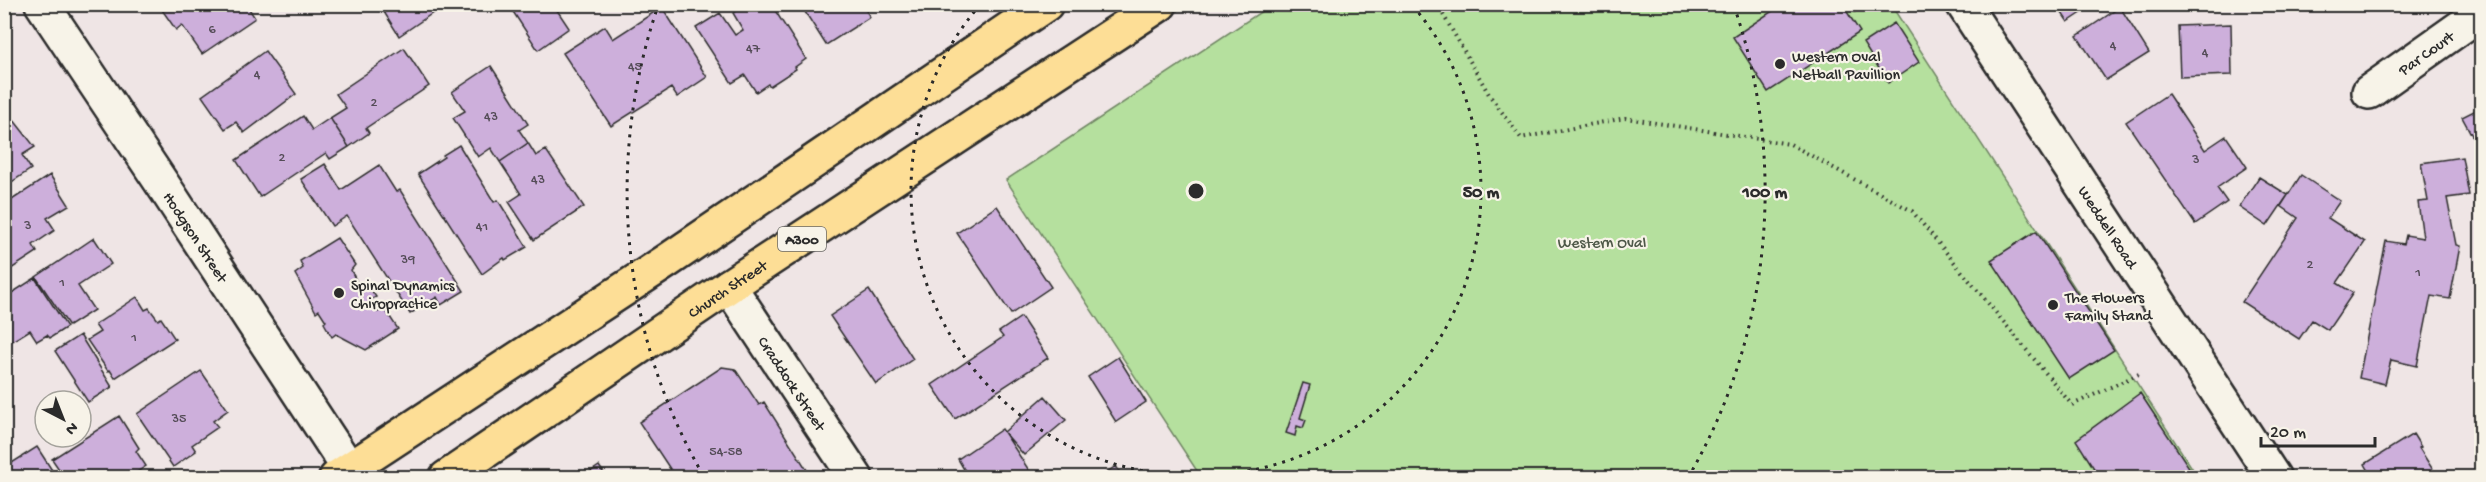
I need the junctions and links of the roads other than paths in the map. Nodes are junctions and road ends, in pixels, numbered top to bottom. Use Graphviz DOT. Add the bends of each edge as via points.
graph roads {
  1 [pos="42,4"];
  2 [pos="1046,4"];
  3 [pos="1160,4"];
  4 [pos="1963,4"];
  5 [pos="2481,12"];
  6 [pos="2368,92"];
  7 [pos="729,286"];
  8 [pos="342,473"];
  9 [pos="446,477"];
  10 [pos="856,477"];
  11 [pos="2274,477"];
  1 -- 8 [label="street, Hodgson Street" via="169,194"];
  2 -- 8 [label="highway" via="667,261"];
  3 -- 7 [label="highway, Church Street / A300"];
  4 -- 11 [label="street, Weddell Road"];
  5 -- 6 [label="street, Par Court"];
  7 -- 9 [label="highway, Church Street / A300"];
  7 -- 10 [label="street, Craddock Street"];
}
